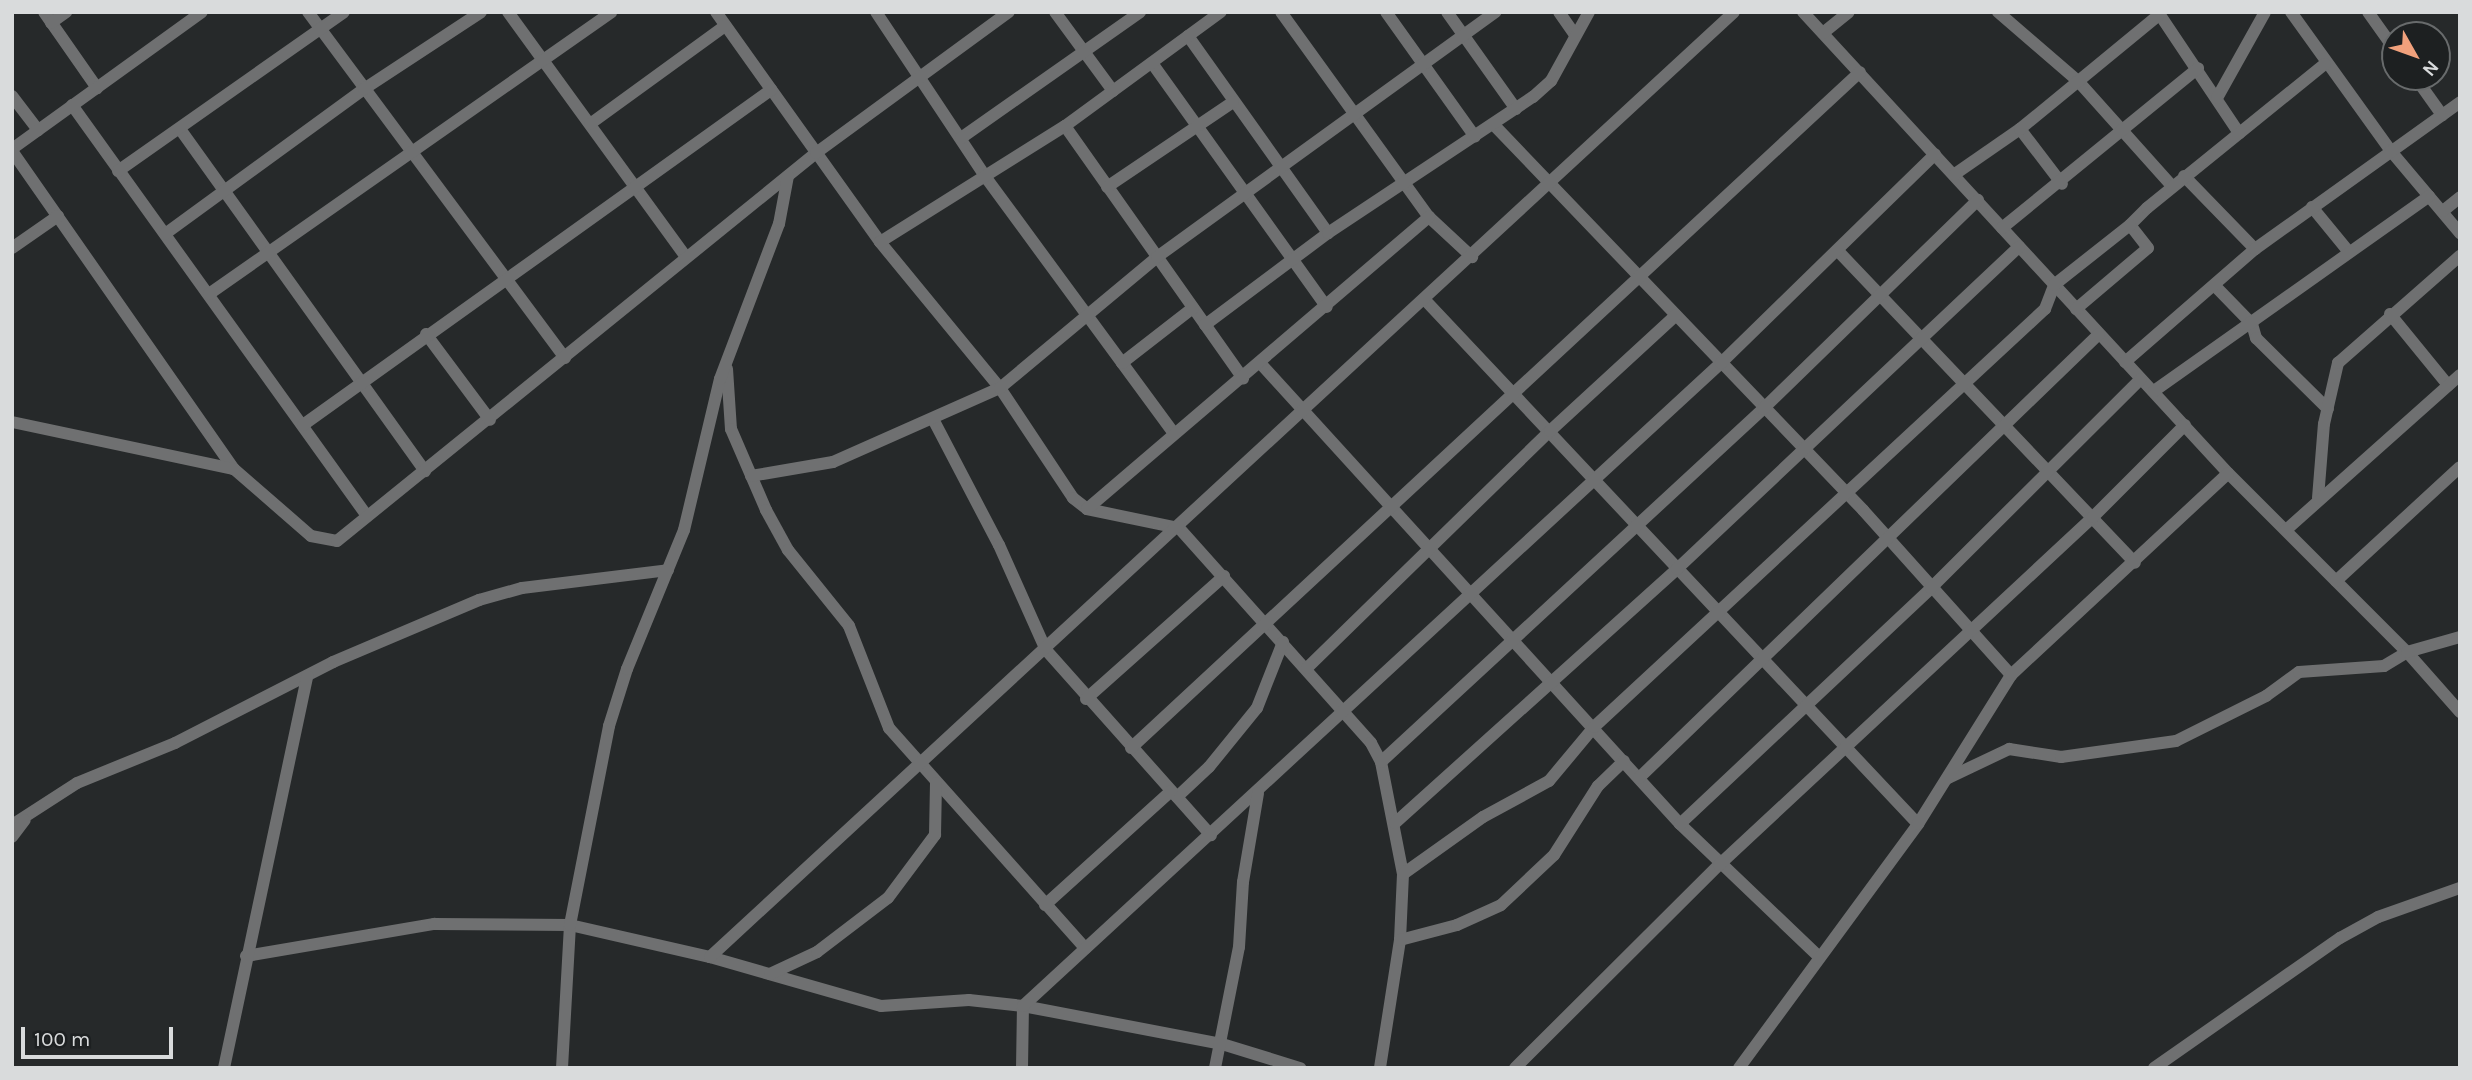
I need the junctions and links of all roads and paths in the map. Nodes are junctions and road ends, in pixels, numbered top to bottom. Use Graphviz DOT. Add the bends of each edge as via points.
graph roads {
  1 [pos="66,12"];
  2 [pos="202,12"];
  3 [pos="308,12"];
  4 [pos="344,12"];
  5 [pos="481,12"];
  6 [pos="508,12"];
  7 [pos="611,12"];
  8 [pos="716,12"];
  9 [pos="876,12"];
  10 [pos="1009,12"];
  11 [pos="1055,12"];
  12 [pos="1140,12"];
  13 [pos="1281,12"];
  14 [pos="1386,12"];
  15 [pos="1447,12"];
  16 [pos="1496,12"];
  17 [pos="1559,12"];
  18 [pos="1589,12"];
  19 [pos="1734,12"];
  20 [pos="1803,12"];
  21 [pos="1849,12"];
  22 [pos="1998,12"];
  23 [pos="2265,12"];
  24 [pos="2291,12"];
  25 [pos="2368,12"];
  26 [pos="1219,13"];
  27 [pos="2158,14"];
  28 [pos="47,18"];
  29 [pos="725,26"];
  30 [pos="320,29"];
  31 [pos="2381,30"];
  32 [pos="1824,33"];
  33 [pos="1575,34"];
  34 [pos="1188,36"];
  35 [pos="1464,36"];
  36 [pos="1085,51"];
  37 [pos="545,62"];
  38 [pos="1152,63"];
  39 [pos="2325,64"];
  40 [pos="1425,66"];
  41 [pos="2198,68"];
  42 [pos="1860,72"];
  43 [pos="919,76"];
  44 [pos="2078,81"];
  45 [pos="97,88"];
  46 [pos="364,89"];
  47 [pos="771,90"];
  48 [pos="1113,90"];
  49 [pos="2425,91"];
  50 [pos="12,96"];
  51 [pos="2217,98"];
  52 [pos="1233,102"];
  53 [pos="2460,102"];
  54 [pos="72,106"];
  55 [pos="1516,108"];
  56 [pos="2442,115"];
  57 [pos="1356,116"];
  58 [pos="590,124"];
  59 [pos="1493,124"];
  60 [pos="1065,126"];
  61 [pos="1196,127"];
  62 [pos="2020,128"];
  63 [pos="180,129"];
  64 [pos="38,130"];
  65 [pos="2124,131"];
  66 [pos="2239,132"];
  67 [pos="1475,137"];
  68 [pos="961,138"];
  69 [pos="12,150"];
  70 [pos="2390,150"];
  71 [pos="409,152"];
  72 [pos="816,153"];
  73 [pos="1935,154"];
  74 [pos="1282,168"];
  75 [pos="118,171"];
  76 [pos="1955,174"];
  77 [pos="788,176"];
  78 [pos="2184,176"];
  79 [pos="987,178"];
  80 [pos="1404,182"];
  81 [pos="1552,182"];
  82 [pos="2062,184"];
  83 [pos="2172,186"];
  84 [pos="635,187"];
  85 [pos="1107,187"];
  86 [pos="225,191"];
  87 [pos="1244,195"];
  88 [pos="2429,197"];
  89 [pos="2460,197"];
  90 [pos="1978,201"];
  91 [pos="2312,207"];
  92 [pos="2442,211"];
  93 [pos="58,216"];
  94 [pos="1429,217"];
  95 [pos="2130,225"];
  96 [pos="2002,228"];
  97 [pos="1328,233"];
  98 [pos="2460,233"];
  99 [pos="165,234"];
  100 [pos="880,242"];
  101 [pos="2019,247"];
  102 [pos="12,248"];
  103 [pos="2255,249"];
  104 [pos="268,251"];
  105 [pos="1839,252"];
  106 [pos="2349,252"];
  107 [pos="685,256"];
  108 [pos="2460,256"];
  109 [pos="1157,257"];
  110 [pos="1472,257"];
  111 [pos="1291,259"];
  112 [pos="1639,276"];
  113 [pos="502,279"];
  114 [pos="2054,285"];
  115 [pos="2216,287"];
  116 [pos="209,294"];
  117 [pos="1882,297"];
  118 [pos="1425,300"];
  119 [pos="1327,307"];
  120 [pos="1193,309"];
  121 [pos="2076,309"];
  122 [pos="2390,314"];
  123 [pos="1676,315"];
  124 [pos="1087,316"];
  125 [pos="2252,324"];
  126 [pos="1205,325"];
  127 [pos="426,334"];
  128 [pos="2099,334"];
  129 [pos="1923,339"];
  130 [pos="565,358"];
  131 [pos="2125,362"];
  132 [pos="726,363"];
  133 [pos="1122,363"];
  134 [pos="1721,363"];
  135 [pos="1261,364"];
  136 [pos="2460,375"];
  137 [pos="1243,378"];
  138 [pos="2141,379"];
  139 [pos="360,382"];
  140 [pos="1967,385"];
  141 [pos="2448,385"];
  142 [pos="1000,388"];
  143 [pos="1511,391"];
  144 [pos="2154,391"];
  145 [pos="1763,409"];
  146 [pos="2328,409"];
  147 [pos="1304,410"];
  148 [pos="933,419"];
  149 [pos="491,420"];
  150 [pos="12,422"];
  151 [pos="303,425"];
  152 [pos="2185,425"];
  153 [pos="2009,426"];
  154 [pos="1550,431"];
  155 [pos="1174,434"];
  156 [pos="1802,449"];
  157 [pos="234,468"];
  158 [pos="2459,469"];
  159 [pos="425,471"];
  160 [pos="2051,472"];
  161 [pos="2228,473"];
  162 [pos="751,476"];
  163 [pos="1596,478"];
  164 [pos="1845,494"];
  165 [pos="2318,498"];
  166 [pos="1392,505"];
  167 [pos="1087,509"];
  168 [pos="367,516"];
  169 [pos="2093,517"];
  170 [pos="1635,524"];
  171 [pos="1179,528"];
  172 [pos="2286,530"];
  173 [pos="1887,540"];
  174 [pos="1433,549"];
  175 [pos="2135,564"];
  176 [pos="1677,569"];
  177 [pos="668,570"];
  178 [pos="1224,576"];
  179 [pos="2336,581"];
  180 [pos="1931,588"];
  181 [pos="1474,593"];
  182 [pos="1719,614"];
  183 [pos="1265,623"];
  184 [pos="1971,632"];
  185 [pos="2460,637"];
  186 [pos="1517,639"];
  187 [pos="1283,642"];
  188 [pos="1046,650"];
  189 [pos="2407,652"];
  190 [pos="1762,660"];
  191 [pos="1307,668"];
  192 [pos="307,676"];
  193 [pos="2011,676"];
  194 [pos="1555,682"];
  195 [pos="1086,699"];
  196 [pos="1804,704"];
  197 [pos="1348,712"];
  198 [pos="2460,712"];
  199 [pos="1594,727"];
  200 [pos="1131,748"];
  201 [pos="1846,748"];
  202 [pos="1624,761"];
  203 [pos="1381,762"];
  204 [pos="920,765"];
  205 [pos="1639,778"];
  206 [pos="1945,780"];
  207 [pos="936,783"];
  208 [pos="1258,793"];
  209 [pos="1174,794"];
  210 [pos="32,811"];
  211 [pos="1395,823"];
  212 [pos="1680,824"];
  213 [pos="1918,824"];
  214 [pos="12,825"];
  215 [pos="1211,835"];
  216 [pos="12,837"];
  217 [pos="1719,865"];
  218 [pos="1404,874"];
  219 [pos="2460,888"];
  220 [pos="1045,905"];
  221 [pos="570,925"];
  222 [pos="1399,940"];
  223 [pos="1085,948"];
  224 [pos="246,956"];
  225 [pos="1818,956"];
  226 [pos="710,957"];
  227 [pos="770,974"];
  228 [pos="1023,1006"];
  229 [pos="1222,1044"];
  230 [pos="224,1068"];
  231 [pos="562,1068"];
  232 [pos="1022,1068"];
  233 [pos="1215,1068"];
  234 [pos="1300,1068"];
  235 [pos="1380,1068"];
  236 [pos="1515,1068"];
  237 [pos="1739,1068"];
  238 [pos="2154,1068"];
  1 -- 28 [label="street"];
  2 -- 45 [label="street"];
  3 -- 30 [label="street"];
  4 -- 30 [label="street"];
  5 -- 46 [label="street"];
  6 -- 37 [label="street"];
  7 -- 37 [label="street"];
  8 -- 29 [label="street"];
  9 -- 43 [label="street"];
  10 -- 43 [label="street"];
  11 -- 36 [label="street"];
  12 -- 36 [label="street"];
  13 -- 57 [label="street"];
  14 -- 40 [label="street"];
  15 -- 35 [label="street"];
  16 -- 35 [label="street"];
  17 -- 33 [label="street"];
  18 -- 33 [label="street"];
  19 -- 81 [label="street"];
  20 -- 32 [label="street"];
  21 -- 32 [label="street"];
  22 -- 44 [label="street"];
  23 -- 51 [label="street"];
  24 -- 39 [label="street"];
  25 -- 31 [label="street"];
  26 -- 34 [label="street"];
  27 -- 41 [label="street"];
  27 -- 44 [label="street"];
  28 -- 45 [label="street"];
  29 -- 47 [label="street"];
  29 -- 58 [label="street"];
  30 -- 46 [label="street"];
  30 -- 63 [label="street"];
  32 -- 42 [label="street"];
  33 -- 55 [label="street" via="1551,81"];
  34 -- 38 [label="street"];
  34 -- 52 [label="street"];
  35 -- 40 [label="street"];
  35 -- 55 [label="street"];
  36 -- 48 [label="street"];
  36 -- 68 [label="street"];
  37 -- 58 [label="street"];
  37 -- 71 [label="street"];
  38 -- 48 [label="street"];
  38 -- 61 [label="street"];
  39 -- 66 [label="street"];
  39 -- 70 [label="street"];
  40 -- 57 [label="street"];
  40 -- 67 [label="street"];
  41 -- 51 [label="street"];
  41 -- 65 [label="street"];
  42 -- 73 [label="street"];
  42 -- 112 [label="street"];
  43 -- 68 [label="street"];
  43 -- 72 [label="street"];
  44 -- 62 [label="street"];
  44 -- 65 [label="street"];
  45 -- 54 [label="street"];
  46 -- 71 [label="street"];
  46 -- 86 [label="street"];
  47 -- 72 [label="street"];
  47 -- 84 [label="street"];
  48 -- 60 [label="street"];
  49 -- 56 [label="street"];
  50 -- 64 [label="street"];
  51 -- 66 [label="street"];
  52 -- 61 [label="street"];
  52 -- 74 [label="street"];
  53 -- 56 [label="street"];
  54 -- 64 [label="street"];
  54 -- 75 [label="street"];
  55 -- 59 [label="street"];
  56 -- 70 [label="street"];
  57 -- 74 [label="street"];
  57 -- 80 [label="street"];
  58 -- 84 [label="street"];
  59 -- 67 [label="street"];
  59 -- 81 [label="street"];
  60 -- 79 [label="street"];
  60 -- 85 [label="street"];
  61 -- 85 [label="street"];
  61 -- 87 [label="street"];
  62 -- 76 [label="street"];
  62 -- 82 [label="street"];
  63 -- 75 [label="street"];
  63 -- 86 [label="street"];
  64 -- 69 [label="street"];
  65 -- 82 [label="street"];
  65 -- 83 [label="street"];
  66 -- 78 [label="street"];
  67 -- 80 [label="street"];
  68 -- 79 [label="street"];
  69 -- 93 [label="street"];
  70 -- 88 [label="street"];
  70 -- 91 [label="street"];
  71 -- 104 [label="street"];
  71 -- 113 [label="street"];
  72 -- 77 [label="street"];
  72 -- 100 [label="street"];
  73 -- 76 [label="street"];
  73 -- 105 [label="street"];
  74 -- 87 [label="street"];
  74 -- 97 [label="street"];
  75 -- 99 [label="street"];
  76 -- 90 [label="street"];
  77 -- 107 [label="street"];
  77 -- 132 [label="street" via="779,224"];
  78 -- 83 [label="street"];
  78 -- 103 [label="street"];
  79 -- 100 [label="street"];
  79 -- 124 [label="street"];
  80 -- 94 [label="street"];
  80 -- 97 [label="street"];
  81 -- 110 [label="street"];
  81 -- 112 [label="street"];
  82 -- 96 [label="street"];
  83 -- 95 [label="street"];
  84 -- 107 [label="street"];
  84 -- 113 [label="street"];
  85 -- 109 [label="street"];
  86 -- 99 [label="street"];
  86 -- 104 [label="street"];
  87 -- 109 [label="street"];
  87 -- 111 [label="street"];
  88 -- 92 [label="street"];
  88 -- 106 [label="street"];
  89 -- 92 [label="street"];
  90 -- 96 [label="street"];
  90 -- 117 [label="street"];
  91 -- 103 [label="street"];
  91 -- 106 [label="street"];
  92 -- 98 [label="street"];
  93 -- 102 [label="street"];
  93 -- 157 [label="street"];
  94 -- 110 [label="street"];
  94 -- 119 [label="street"];
  95 -- 114 [label="street"];
  95 -- 121 [label="street" via="2148,248"];
  96 -- 101 [label="street"];
  97 -- 111 [label="street"];
  99 -- 116 [label="street"];
  100 -- 142 [label="street"];
  101 -- 114 [label="street"];
  101 -- 129 [label="street"];
  103 -- 115 [label="street"];
  104 -- 116 [label="street"];
  104 -- 139 [label="street"];
  105 -- 117 [label="street"];
  105 -- 134 [label="street"];
  106 -- 125 [label="street"];
  107 -- 130 [label="street"];
  108 -- 122 [label="street"];
  109 -- 120 [label="street"];
  109 -- 124 [label="street"];
  110 -- 118 [label="street"];
  111 -- 119 [label="street"];
  111 -- 126 [label="street"];
  112 -- 123 [label="street"];
  112 -- 143 [label="street"];
  113 -- 127 [label="street"];
  113 -- 130 [label="street"];
  114 -- 121 [label="street"];
  114 -- 140 [label="street" via="2050,304"];
  115 -- 125 [label="street"];
  115 -- 131 [label="street"];
  116 -- 151 [label="street"];
  117 -- 129 [label="street"];
  117 -- 145 [label="street"];
  118 -- 143 [label="street"];
  118 -- 147 [label="street"];
  119 -- 135 [label="street"];
  120 -- 126 [label="street"];
  120 -- 133 [label="street"];
  121 -- 128 [label="street"];
  122 -- 141 [label="street"];
  122 -- 146 [label="street" via="2338,363"];
  123 -- 134 [label="street"];
  123 -- 154 [label="street"];
  124 -- 133 [label="street"];
  124 -- 142 [label="street"];
  125 -- 144 [label="street"];
  125 -- 146 [label="street" via="2256,338"];
  126 -- 137 [label="street"];
  127 -- 139 [label="street"];
  127 -- 149 [label="street"];
  128 -- 131 [label="street"];
  128 -- 153 [label="street"];
  129 -- 140 [label="street"];
  129 -- 156 [label="street"];
  130 -- 149 [label="street"];
  131 -- 138 [label="street"];
  132 -- 162 [label="street" via="731,429"];
  132 -- 177 [label="street" via="689,512"];
  133 -- 155 [label="street"];
  134 -- 145 [label="street"];
  134 -- 163 [label="street"];
  135 -- 137 [label="street"];
  135 -- 147 [label="street"];
  136 -- 141 [label="street"];
  137 -- 155 [label="street"];
  138 -- 144 [label="street"];
  138 -- 160 [label="street"];
  139 -- 151 [label="street"];
  139 -- 159 [label="street"];
  140 -- 153 [label="street"];
  140 -- 164 [label="street"];
  141 -- 165 [label="street"];
  142 -- 148 [label="street"];
  142 -- 167 [label="street" via="1066,490"];
  143 -- 154 [label="street"];
  143 -- 166 [label="street"];
  144 -- 152 [label="street"];
  145 -- 156 [label="street"];
  145 -- 170 [label="street"];
  146 -- 165 [label="street"];
  147 -- 166 [label="street"];
  147 -- 171 [label="street"];
  148 -- 162 [label="street" via="821,466"];
  148 -- 188 [label="street" via="999,545"];
  149 -- 159 [label="street"];
  150 -- 157 [label="street"];
  151 -- 168 [label="street"];
  152 -- 161 [label="street"];
  152 -- 169 [label="street"];
  153 -- 160 [label="street"];
  153 -- 173 [label="street"];
  154 -- 163 [label="street"];
  154 -- 174 [label="street"];
  155 -- 167 [label="street"];
  156 -- 164 [label="street"];
  156 -- 176 [label="street"];
  157 -- 168 [label="street" via="312,536 337,541"];
  158 -- 179 [label="street"];
  159 -- 168 [label="street"];
  160 -- 169 [label="street"];
  160 -- 180 [label="street"];
  161 -- 172 [label="street"];
  161 -- 175 [label="street"];
  162 -- 204 [label="street" via="788,550 849,626 889,727"];
  163 -- 170 [label="street"];
  163 -- 181 [label="street"];
  164 -- 173 [label="street"];
  164 -- 182 [label="street"];
  165 -- 172 [label="street"];
  166 -- 174 [label="street"];
  166 -- 183 [label="street"];
  167 -- 171 [label="street"];
  169 -- 175 [label="street"];
  169 -- 184 [label="street"];
  170 -- 176 [label="street"];
  170 -- 186 [label="street"];
  171 -- 178 [label="street"];
  171 -- 188 [label="street"];
  172 -- 179 [label="street"];
  173 -- 180 [label="street"];
  173 -- 190 [label="street"];
  174 -- 181 [label="street"];
  174 -- 191 [label="street"];
  175 -- 193 [label="street"];
  176 -- 182 [label="street"];
  176 -- 194 [label="street"];
  177 -- 192 [label="street" via="522,588 479,600"];
  177 -- 221 [label="street" via="609,726"];
  178 -- 183 [label="street"];
  178 -- 195 [label="street"];
  179 -- 189 [label="street"];
  180 -- 184 [label="street"];
  180 -- 196 [label="street"];
  181 -- 186 [label="street"];
  181 -- 197 [label="street"];
  182 -- 190 [label="street"];
  182 -- 199 [label="street"];
  183 -- 187 [label="street"];
  183 -- 200 [label="street"];
  184 -- 193 [label="street"];
  184 -- 201 [label="street"];
  185 -- 189 [label="street"];
  186 -- 194 [label="street"];
  186 -- 203 [label="street"];
  187 -- 191 [label="street"];
  187 -- 209 [label="street" via="1257,708 1223,752"];
  188 -- 195 [label="street"];
  188 -- 204 [label="street"];
  189 -- 198 [label="street"];
  189 -- 206 [label="street" via="2384,666 2299,672 2266,696 2176,741 2062,757 2009,749"];
  190 -- 196 [label="street"];
  190 -- 205 [label="street"];
  191 -- 197 [label="street"];
  192 -- 210 [label="street" via="175,743 77,783"];
  192 -- 224 [label="street"];
  193 -- 206 [label="street"];
  194 -- 199 [label="street"];
  194 -- 211 [label="street"];
  195 -- 200 [label="street"];
  196 -- 201 [label="street"];
  196 -- 212 [label="street"];
  197 -- 203 [label="street"];
  197 -- 208 [label="street"];
  199 -- 202 [label="street"];
  199 -- 218 [label="street" via="1549,781 1483,817"];
  200 -- 209 [label="street"];
  201 -- 213 [label="street"];
  201 -- 217 [label="street"];
  202 -- 205 [label="street"];
  202 -- 222 [label="street" via="1598,786 1554,855 1501,905 1468,922"];
  203 -- 211 [label="street"];
  204 -- 207 [label="street"];
  204 -- 226 [label="street"];
  205 -- 212 [label="street"];
  206 -- 213 [label="street"];
  207 -- 220 [label="street"];
  207 -- 227 [label="street" via="935,835 887,898 817,952"];
  208 -- 215 [label="street"];
  208 -- 229 [label="street"];
  209 -- 215 [label="street"];
  209 -- 220 [label="street"];
  210 -- 214 [label="street"];
  210 -- 216 [label="street"];
  211 -- 218 [label="street"];
  212 -- 217 [label="street"];
  213 -- 225 [label="street"];
  215 -- 223 [label="street"];
  217 -- 225 [label="street"];
  217 -- 236 [label="street"];
  218 -- 222 [label="street"];
  219 -- 238 [label="street" via="2378,916 2340,938"];
  220 -- 223 [label="street"];
  221 -- 224 [label="street" via="434,925"];
  221 -- 226 [label="street"];
  221 -- 231 [label="street"];
  222 -- 235 [label="street"];
  223 -- 228 [label="street"];
  224 -- 230 [label="street"];
  225 -- 237 [label="street"];
  226 -- 227 [label="street"];
  227 -- 228 [label="street" via="880,1006 969,1000"];
  228 -- 229 [label="street"];
  228 -- 232 [label="street"];
  229 -- 233 [label="street"];
  229 -- 234 [label="street"];
}
